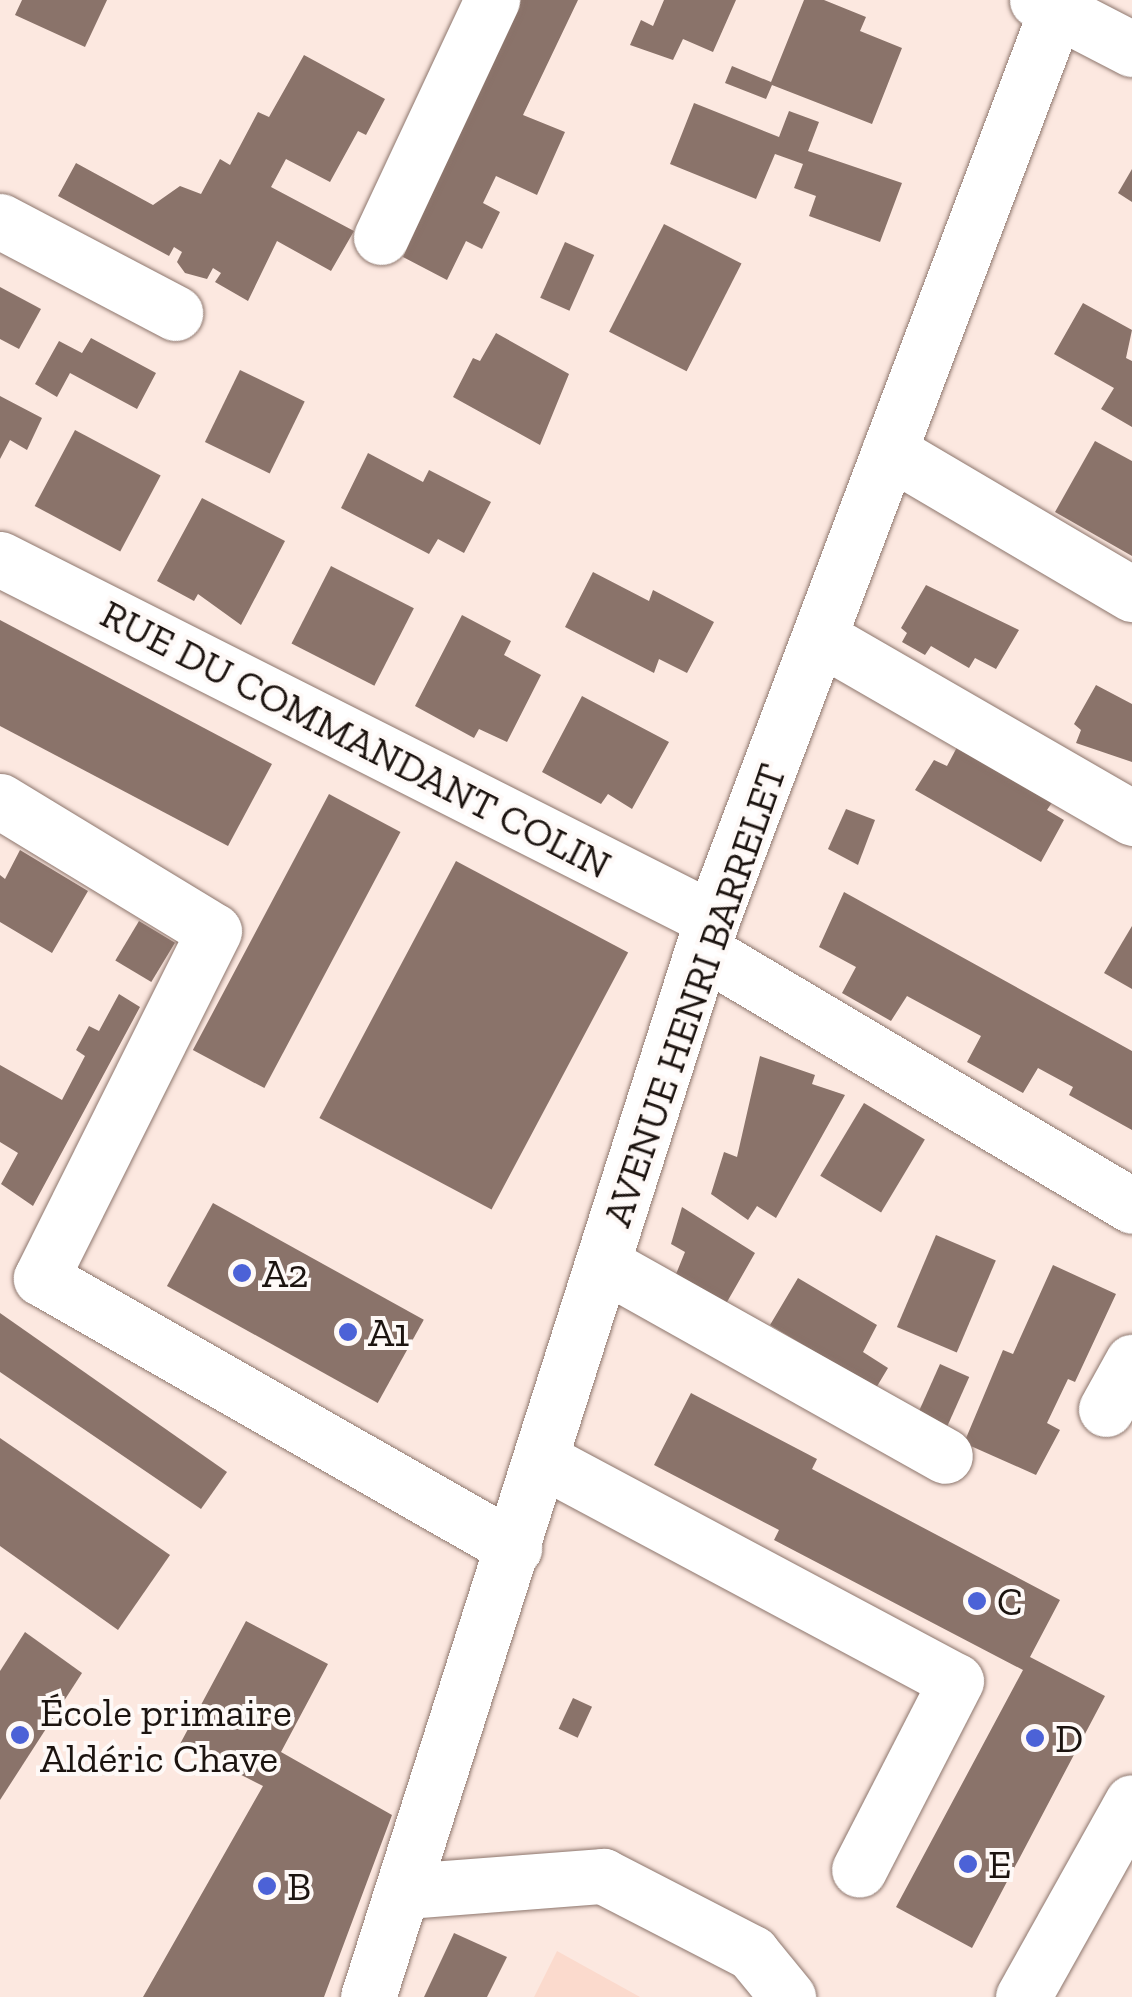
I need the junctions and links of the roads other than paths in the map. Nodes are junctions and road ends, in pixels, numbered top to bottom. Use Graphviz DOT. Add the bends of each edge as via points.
graph roads {
  1 [pos="492,0"];
  2 [pos="1051,2"];
  3 [pos="1132,49"];
  4 [pos="0,221"];
  5 [pos="381,237"];
  6 [pos="174,313"];
  7 [pos="889,450"];
  8 [pos="0,559"];
  9 [pos="1132,594"];
  10 [pos="820,637"];
  11 [pos="0,802"];
  12 [pos="1132,818"];
  13 [pos="708,935"];
  14 [pos="1132,1206"];
  15 [pos="604,1264"];
  16 [pos="1132,1362"];
  17 [pos="1106,1409"];
  18 [pos="945,1456"];
  19 [pos="542,1460"];
  20 [pos="514,1548"];
  21 [pos="1132,1802"];
  22 [pos="859,1870"];
  23 [pos="406,1891"];
  24 [pos="368,1997"];
  25 [pos="788,1997"];
  26 [pos="1023,1997"];
  1 -- 5 [label="street"];
  2 -- 3 [label="street"];
  2 -- 7 [label="street, AVENUE HENRI BARRELET"];
  4 -- 6 [label="street"];
  7 -- 9 [label="street"];
  7 -- 10 [label="street, AVENUE HENRI BARRELET"];
  8 -- 13 [label="street, RUE DU COMMANDANT COLIN"];
  10 -- 12 [label="street"];
  10 -- 13 [label="street, AVENUE HENRI BARRELET"];
  11 -- 20 [label="street" via="214,931 41,1278"];
  13 -- 14 [label="street, RUE DU COMMANDANT COLIN"];
  13 -- 15 [label="street, AVENUE HENRI BARRELET"];
  15 -- 18 [label="street"];
  15 -- 19 [label="street, AVENUE HENRI BARRELET"];
  16 -- 17 [label="street"];
  19 -- 20 [label="street, AVENUE HENRI BARRELET"];
  19 -- 22 [label="street" via="956,1682"];
  20 -- 23 [label="street, AVENUE HENRI BARRELET"];
  21 -- 26 [label="street"];
  23 -- 24 [label="street, AVENUE HENRI BARRELET"];
  23 -- 25 [label="street" via="603,1876 752,1953"];
}
